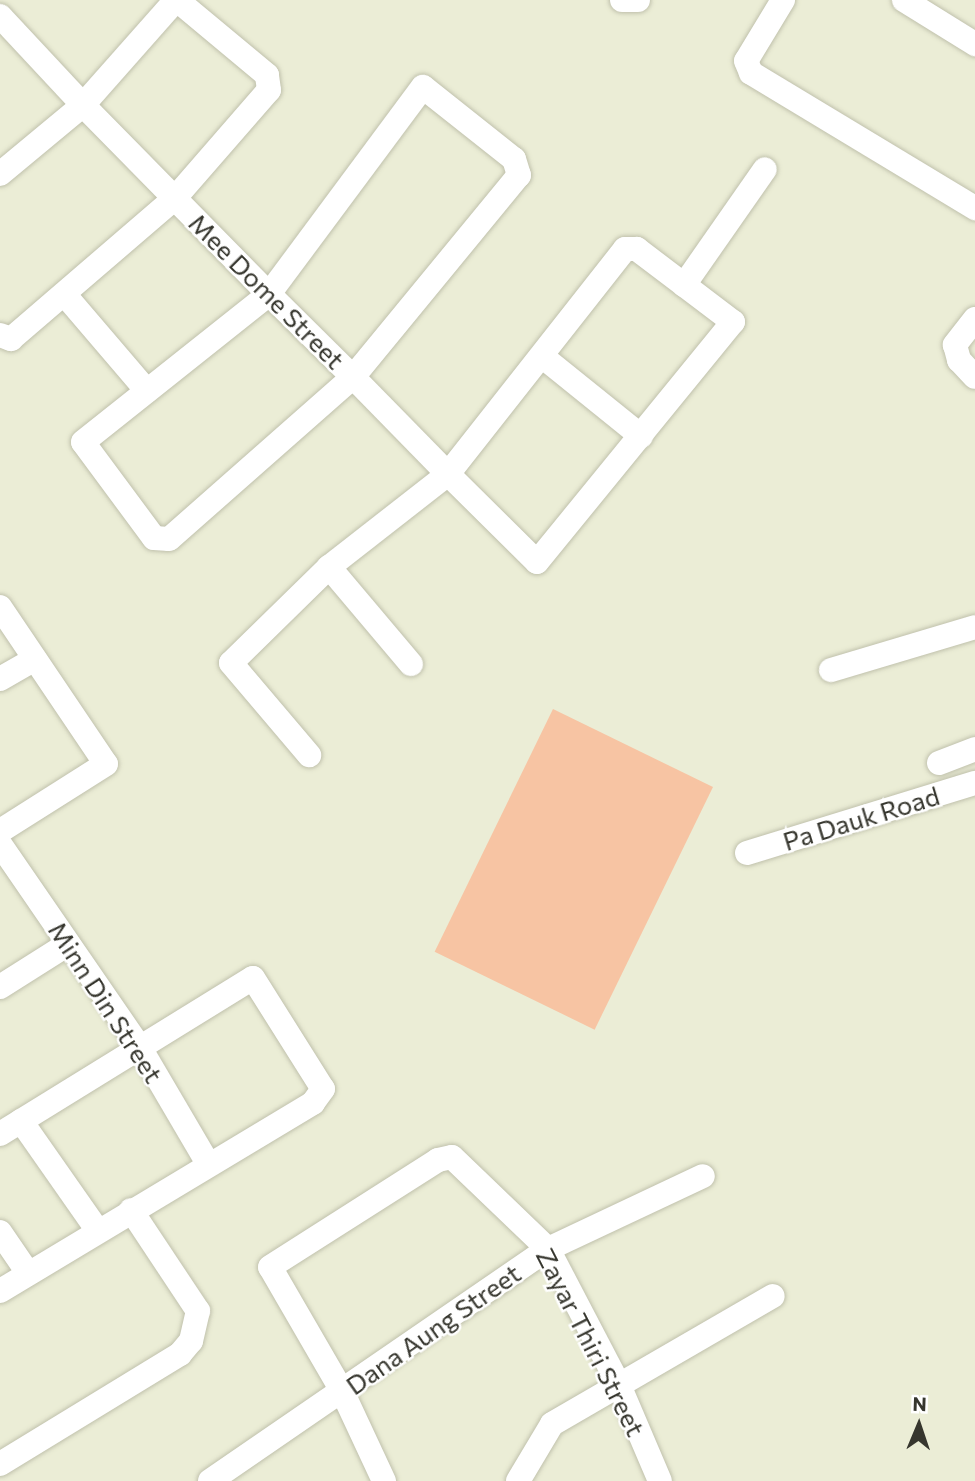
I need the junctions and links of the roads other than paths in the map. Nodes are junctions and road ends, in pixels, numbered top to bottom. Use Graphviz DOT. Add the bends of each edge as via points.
graph roads {
  1 [pos="176,0"];
  2 [pos="622,0"];
  3 [pos="638,0"];
  4 [pos="783,0"];
  5 [pos="919,4"];
  6 [pos="0,16"];
  7 [pos="975,44"];
  8 [pos="83,105"];
  9 [pos="765,169"];
  10 [pos="0,174"];
  11 [pos="175,198"];
  12 [pos="975,208"];
  13 [pos="684,285"];
  14 [pos="269,294"];
  15 [pos="65,295"];
  16 [pos="975,319"];
  17 [pos="0,335"];
  18 [pos="543,357"];
  19 [pos="354,377"];
  20 [pos="975,377"];
  21 [pos="148,391"];
  22 [pos="641,436"];
  23 [pos="448,474"];
  24 [pos="329,567"];
  25 [pos="0,607"];
  26 [pos="975,627"];
  27 [pos="35,659"];
  28 [pos="411,664"];
  29 [pos="831,670"];
  30 [pos="0,679"];
  31 [pos="975,750"];
  32 [pos="309,755"];
  33 [pos="939,763"];
  34 [pos="975,783"];
  35 [pos="0,831"];
  36 [pos="0,844"];
  37 [pos="747,853"];
  38 [pos="68,944"];
  39 [pos="0,987"];
  40 [pos="139,1046"];
  41 [pos="10,1128"];
  42 [pos="207,1162"];
  43 [pos="703,1176"];
  44 [pos="131,1209"];
  45 [pos="98,1231"];
  46 [pos="0,1232"];
  47 [pos="548,1250"];
  48 [pos="28,1273"];
  49 [pos="0,1291"];
  50 [pos="773,1296"];
  51 [pos="619,1385"];
  52 [pos="342,1391"];
  53 [pos="0,1464"];
  54 [pos="217,1479"];
  55 [pos="384,1481"];
  56 [pos="518,1481"];
  57 [pos="660,1481"];
  1 -- 8 [label="street"];
  1 -- 11 [label="street" via="272,83"];
  2 -- 3 [label="street"];
  4 -- 12 [label="street" via="746,61 751,74"];
  5 -- 7 [label="street"];
  6 -- 8 [label="street, Mee Dome Street"];
  8 -- 10 [label="street"];
  8 -- 11 [label="street, Mee Dome Street"];
  9 -- 13 [label="street"];
  11 -- 14 [label="street, Mee Dome Street"];
  11 -- 15 [label="street"];
  13 -- 18 [label="street" via="637,249 625,249"];
  13 -- 22 [label="street" via="729,317 732,328"];
  14 -- 19 [label="street, Mee Dome Street"];
  14 -- 19 [label="street" via="423,88 514,159 519,176"];
  14 -- 21 [label="street"];
  15 -- 17 [label="street" via="12,339"];
  15 -- 21 [label="street"];
  16 -- 20 [label="street" via="955,345 955,354"];
  18 -- 22 [label="street"];
  18 -- 23 [label="street"];
  19 -- 21 [label="street" via="169,539 154,538 83,442"];
  19 -- 23 [label="street, Mee Dome Street"];
  22 -- 23 [label="street, Mee Dome Street" via="537,562"];
  23 -- 24 [label="street"];
  24 -- 28 [label="street"];
  24 -- 32 [label="street" via="231,663"];
  25 -- 27 [label="street"];
  26 -- 29 [label="street"];
  27 -- 30 [label="street"];
  27 -- 35 [label="street" via="106,764"];
  31 -- 33 [label="street"];
  34 -- 37 [label="street, Pa Dauk Road"];
  36 -- 38 [label="street, Minn Din Street"];
  38 -- 39 [label="street"];
  38 -- 40 [label="street, Minn Din Street"];
  40 -- 41 [label="street"];
  40 -- 42 [label="street, Minn Din Street"];
  40 -- 42 [label="street" via="253,978 323,1089 322,1097"];
  41 -- 45 [label="street"];
  42 -- 44 [label="street"];
  43 -- 47 [label="street, Dana Aung Street"];
  44 -- 45 [label="street"];
  44 -- 53 [label="street" via="198,1311 199,1324 180,1354"];
  45 -- 48 [label="street"];
  46 -- 48 [label="street"];
  47 -- 51 [label="street, Zayar Thiri Street"];
  47 -- 52 [label="street, Dana Aung Street"];
  47 -- 52 [label="street, Zayar Thiri Street" via="452,1157 438,1160 270,1267"];
  48 -- 49 [label="street"];
  50 -- 51 [label="street"];
  51 -- 56 [label="street" via="552,1424"];
  51 -- 57 [label="street, Zayar Thiri Street"];
  52 -- 54 [label="street, Dana Aung Street"];
  52 -- 55 [label="street"];
}
